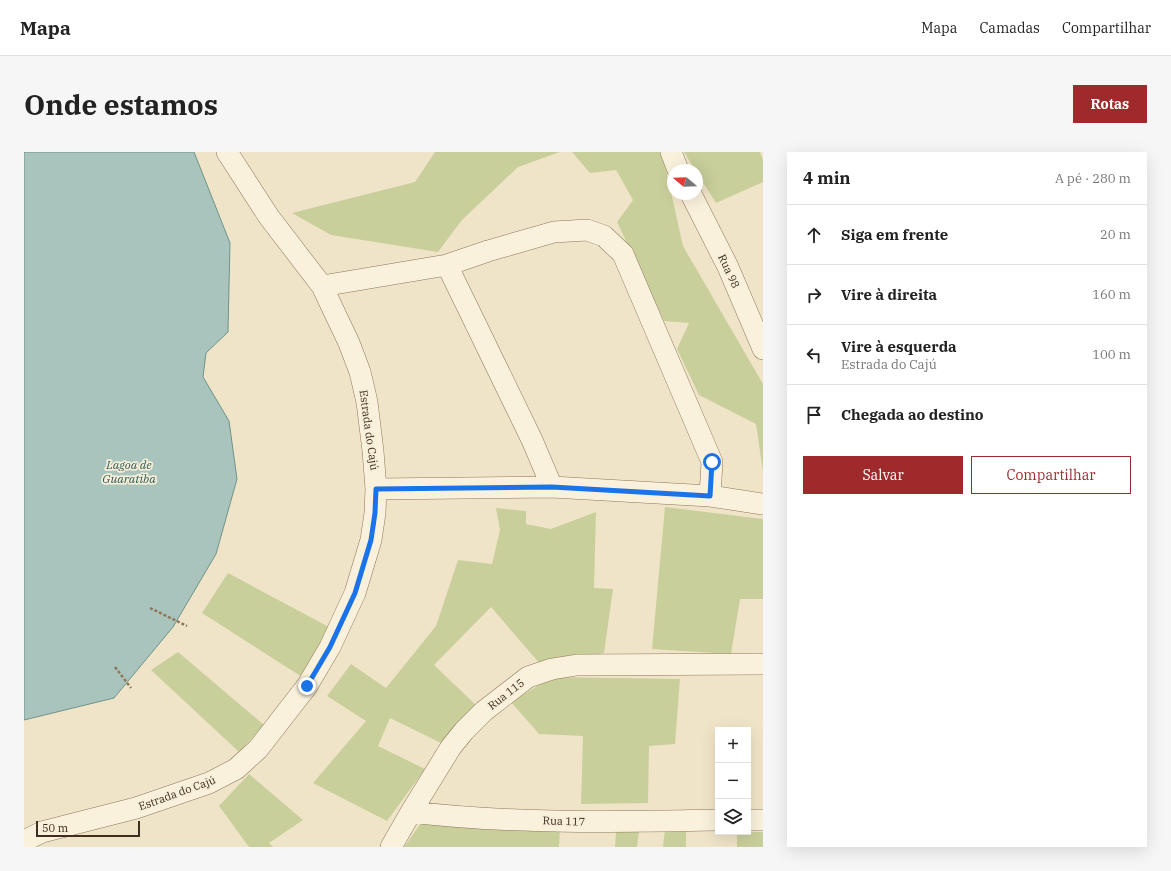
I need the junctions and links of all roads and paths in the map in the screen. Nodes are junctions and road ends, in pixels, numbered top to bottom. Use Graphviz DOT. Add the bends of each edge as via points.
graph roads {
  1 [pos="227,152"];
  2 [pos="670,152"];
  3 [pos="675,164"];
  4 [pos="693,200"];
  5 [pos="447,264"];
  6 [pos="322,286"];
  7 [pos="763,349"];
  8 [pos="552,487"];
  9 [pos="376,489"];
  10 [pos="710,496"];
  11 [pos="763,504"];
  12 [pos="150,608"];
  13 [pos="187,626"];
  14 [pos="763,664"];
  15 [pos="115,667"];
  16 [pos="131,688"];
  17 [pos="411,812"];
  18 [pos="715,820"];
  19 [pos="751,820"];
  20 [pos="763,820"];
  21 [pos="24,841"];
  22 [pos="391,847"];
  1 -- 6 [label="street, Estrada do Cajú" via="269,217"];
  2 -- 3 [label="street"];
  4 -- 7 [label="street, Rua 98" via="728,267"];
  5 -- 6 [label="street"];
  5 -- 8 [label="street"];
  5 -- 10 [label="street" via="554,232 588,230 604,236 623,254 712,462"];
  6 -- 9 [label="street, Estrada do Cajú" via="350,343 360,372 367,402"];
  8 -- 9 [label="street"];
  8 -- 10 [label="street"];
  9 -- 21 [label="street, Estrada do Cajú" via="371,540 355,593 330,647 307,686 258,749 236,769 209,783 136,808 42,832"];
  10 -- 11 [label="street"];
  12 -- 13 [label="path"];
  14 -- 17 [label="street, Rua 115" via="577,665 552,669 528,677 484,711 464,731 451,747"];
  15 -- 16 [label="path"];
  17 -- 18 [label="street, Rua 117" via="595,822"];
  17 -- 22 [label="street, Rua 115"];
  19 -- 20 [label="street"];
}
